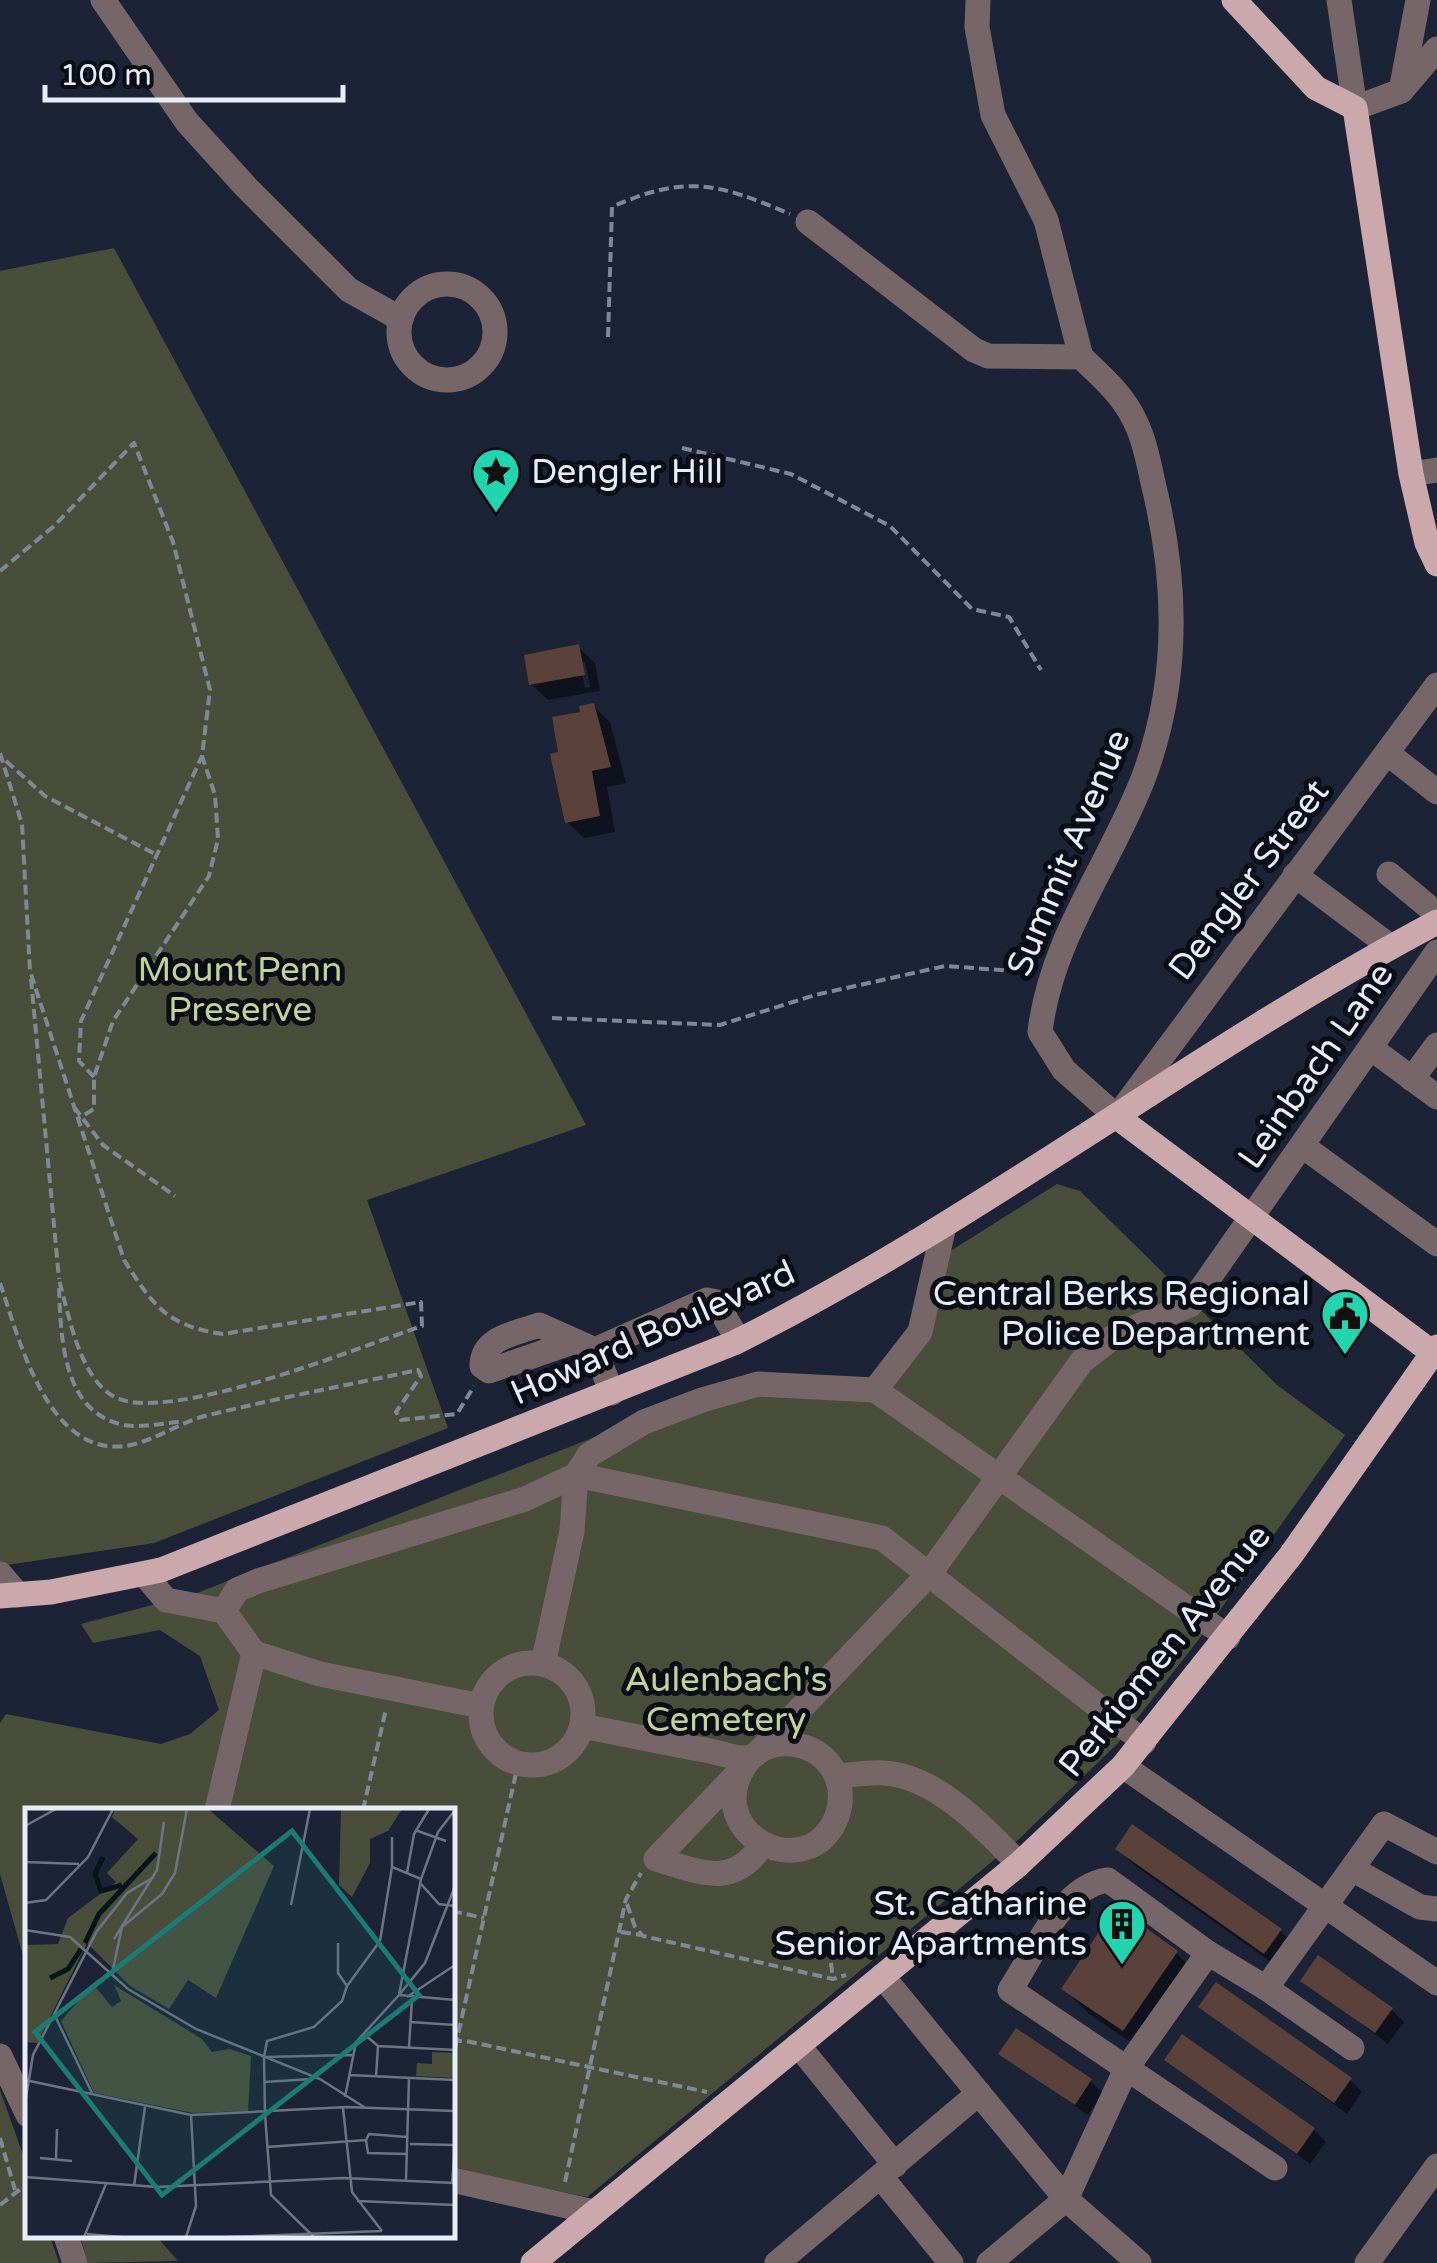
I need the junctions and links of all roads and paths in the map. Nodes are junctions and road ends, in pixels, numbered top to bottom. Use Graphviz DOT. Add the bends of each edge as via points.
graph roads {
  1 [pos="103,0"];
  2 [pos="978,0"];
  3 [pos="1234,0"];
  4 [pos="1339,0"];
  5 [pos="1418,0"];
  6 [pos="1434,58"];
  7 [pos="1401,91"];
  8 [pos="1355,108"];
  9 [pos="808,222"];
  10 [pos="401,319"];
  11 [pos="608,337"];
  12 [pos="1081,357"];
  13 [pos="682,448"];
  14 [pos="1424,472"];
  15 [pos="1437,564"];
  16 [pos="0,571"];
  17 [pos="1041,670"];
  18 [pos="1437,685"];
  19 [pos="0,753"];
  20 [pos="1387,753"];
  21 [pos="202,756"];
  22 [pos="6,761"];
  23 [pos="1437,792"];
  24 [pos="157,855"];
  25 [pos="1389,874"];
  26 [pos="1295,875"];
  27 [pos="1437,914"];
  28 [pos="1437,922"];
  29 [pos="1391,947"];
  30 [pos="1437,952"];
  31 [pos="30,971"];
  32 [pos="1050,974"];
  33 [pos="552,1018"];
  34 [pos="1437,1045"];
  35 [pos="1372,1050"];
  36 [pos="94,1077"];
  37 [pos="1412,1079"];
  38 [pos="1437,1097"];
  39 [pos="71,1103"];
  40 [pos="1117,1117"];
  41 [pos="76,1120"];
  42 [pos="1304,1147"];
  43 [pos="175,1196"];
  44 [pos="1251,1220"];
  45 [pos="944,1226"];
  46 [pos="1437,1244"];
  47 [pos="59,1280"];
  48 [pos="0,1283"];
  49 [pos="738,1340"];
  50 [pos="582,1346"];
  51 [pos="1436,1352"];
  52 [pos="489,1371"];
  53 [pos="876,1390"];
  54 [pos="612,1393"];
  55 [pos="205,1398"];
  56 [pos="210,1415"];
  57 [pos="184,1422"];
  58 [pos="576,1476"];
  59 [pos="1000,1476"];
  60 [pos="930,1573"];
  61 [pos="0,1574"];
  62 [pos="144,1574"];
  63 [pos="9,1595"];
  64 [pos="224,1611"];
  65 [pos="1228,1637"];
  66 [pos="254,1653"];
  67 [pos="543,1664"];
  68 [pos="390,1689"];
  69 [pos="482,1706"];
  70 [pos="582,1726"];
  71 [pos="1144,1742"];
  72 [pos="750,1760"];
  73 [pos="518,1764"];
  74 [pos="1123,1766"];
  75 [pos="837,1776"];
  76 [pos="217,1808"];
  77 [pos="363,1808"];
  78 [pos="680,1834"];
  79 [pos="762,1844"];
  80 [pos="1437,1852"];
  81 [pos="656,1859"];
  82 [pos="1019,1864"];
  83 [pos="695,1868"];
  84 [pos="1354,1870"];
  85 [pos="626,1899"];
  86 [pos="1327,1908"];
  87 [pos="1437,1909"];
  88 [pos="455,1912"];
  89 [pos="484,1918"];
  90 [pos="621,1932"];
  91 [pos="644,1936"];
  92 [pos="830,1948"];
  93 [pos="1208,1952"];
  94 [pos="833,1978"];
  95 [pos="875,1982"];
  96 [pos="1437,1983"];
  97 [pos="1266,1988"];
  98 [pos="455,2042"];
  99 [pos="798,2045"];
  100 [pos="1352,2048"];
  101 [pos="0,2056"];
  102 [pos="590,2066"];
  103 [pos="1126,2069"];
  104 [pos="21,2086"];
  105 [pos="979,2094"];
  106 [pos="724,2105"];
  107 [pos="0,2138"];
  108 [pos="1437,2166"];
  109 [pos="1274,2168"];
  110 [pos="888,2171"];
  111 [pos="455,2181"];
  112 [pos="25,2185"];
  113 [pos="564,2189"];
  114 [pos="15,2190"];
  115 [pos="1066,2199"];
  116 [pos="0,2205"];
  117 [pos="594,2212"];
  118 [pos="67,2238"];
  119 [pos="75,2263"];
  120 [pos="532,2263"];
  121 [pos="777,2263"];
  122 [pos="951,2263"];
  123 [pos="988,2263"];
  124 [pos="1138,2263"];
  125 [pos="1367,2263"];
  1 -- 10 [label="street" via="187,122 246,187 349,290"];
  2 -- 12 [label="street" via="976,27 993,116 1046,220"];
  3 -- 8 [label="main road" via="1316,88"];
  4 -- 8 [label="street"];
  5 -- 7 [label="street"];
  6 -- 7 [label="street"];
  7 -- 8 [label="street"];
  8 -- 14 [label="main road"];
  9 -- 11 [label="path" via="726,187 658,187 612,207"];
  9 -- 12 [label="street" via="974,350 988,356"];
  12 -- 32 [label="street, Summit Avenue" via="1111,385 1144,445 1162,520 1172,639 1164,712 1141,784"];
  13 -- 17 [label="path" via="791,474 890,526 972,609 1009,616"];
  14 -- 15 [label="main road" via="1427,544"];
  16 -- 21 [label="path" via="134,443 173,542 210,690"];
  18 -- 20 [label="street, Dengler Street"];
  19 -- 22 [label="path"];
  20 -- 23 [label="street"];
  20 -- 26 [label="street, Dengler Street"];
  21 -- 24 [label="path"];
  21 -- 36 [label="path" via="215,795 218,840 208,876 113,1021"];
  22 -- 24 [label="path" via="45,796"];
  22 -- 31 [label="path" via="22,824"];
  24 -- 36 [label="path" via="82,1021 78,1061"];
  25 -- 27 [label="street"];
  26 -- 29 [label="street"];
  26 -- 40 [label="street, Dengler Street"];
  28 -- 29 [label="main road, Howard Boulevard"];
  29 -- 40 [label="main road, Howard Boulevard"];
  30 -- 35 [label="street, Leinbach Lane"];
  31 -- 39 [label="path"];
  31 -- 47 [label="path"];
  32 -- 33 [label="path" via="945,966 720,1025"];
  32 -- 40 [label="street, Summit Avenue" via="1040,1032 1064,1070"];
  34 -- 37 [label="street"];
  35 -- 37 [label="street"];
  35 -- 42 [label="street, Leinbach Lane"];
  36 -- 41 [label="path" via="94,1109"];
  37 -- 38 [label="street"];
  39 -- 43 [label="path" via="103,1145"];
  39 -- 55 [label="path" via="124,1260 169,1318 223,1334 421,1302 422,1326"];
  40 -- 44 [label="main road"];
  40 -- 45 [label="main road, Howard Boulevard"];
  42 -- 44 [label="street, Leinbach Lane"];
  42 -- 46 [label="street"];
  44 -- 51 [label="main road"];
  44 -- 59 [label="street, Leinbach Lane" via="1190,1306 1116,1335 1082,1361"];
  45 -- 49 [label="main road, Howard Boulevard"];
  45 -- 53 [label="street" via="920,1332"];
  47 -- 55 [label="path" via="78,1342 112,1396 140,1404"];
  47 -- 57 [label="path" via="61,1351 77,1390 102,1416 125,1426"];
  48 -- 57 [label="path" via="34,1382 53,1412 75,1430 100,1443 130,1445"];
  49 -- 50 [label="street" via="716,1302 708,1300"];
  49 -- 54 [label="main road, Howard Boulevard"];
  50 -- 52 [label="street"];
  50 -- 54 [label="street"];
  51 -- 65 [label="main road, Perkiomen Avenue"];
  52 -- 56 [label="path" via="456,1414 401,1420 396,1412 422,1376 418,1370"];
  53 -- 58 [label="street" via="758,1384 702,1400 644,1422 589,1455"];
  53 -- 59 [label="street"];
  54 -- 62 [label="main road, Howard Boulevard"];
  55 -- 56 [label="path"];
  56 -- 57 [label="path"];
  58 -- 60 [label="street" via="860,1531 882,1538"];
  58 -- 64 [label="street" via="525,1499 258,1581 236,1590"];
  58 -- 67 [label="street" via="572,1531"];
  59 -- 60 [label="street, Leinbach Lane"];
  59 -- 65 [label="street"];
  60 -- 71 [label="street"];
  60 -- 72 [label="street, Leinbach Lane"];
  61 -- 63 [label="street"];
  62 -- 63 [label="main road, Howard Boulevard"];
  62 -- 64 [label="street" via="166,1600"];
  64 -- 66 [label="street"];
  65 -- 71 [label="main road, Perkiomen Avenue"];
  66 -- 68 [label="street"];
  66 -- 76 [label="street"];
  67 -- 69 [label="street" via="497,1678"];
  67 -- 70 [label="street" via="579,1694"];
  68 -- 69 [label="street"];
  68 -- 77 [label="path"];
  69 -- 73 [label="street" via="485,1736"];
  70 -- 72 [label="street"];
  70 -- 73 [label="street" via="564,1754 534,1766"];
  71 -- 74 [label="main road, Perkiomen Avenue"];
  72 -- 75 [label="street" via="778,1744 813,1750"];
  72 -- 78 [label="street, Leinbach Lane"];
  72 -- 79 [label="street" via="734,1804 748,1834"];
  73 -- 89 [label="path"];
  74 -- 82 [label="main road, Perkiomen Avenue"];
  74 -- 86 [label="street"];
  75 -- 79 [label="street" via="840,1808 823,1837 794,1850"];
  75 -- 82 [label="street" via="886,1773 941,1794"];
  78 -- 81 [label="street, Leinbach Lane"];
  78 -- 83 [label="street" via="682,1852"];
  79 -- 83 [label="street" via="741,1870"];
  80 -- 84 [label="street" via="1384,1824"];
  81 -- 83 [label="street"];
  81 -- 85 [label="path"];
  82 -- 95 [label="main road, Perkiomen Avenue"];
  84 -- 86 [label="street"];
  84 -- 87 [label="street" via="1420,1907"];
  85 -- 90 [label="path"];
  85 -- 91 [label="path" via="634,1927"];
  86 -- 96 [label="street"];
  86 -- 97 [label="street"];
  88 -- 89 [label="path"];
  89 -- 98 [label="path"];
  90 -- 91 [label="path"];
  90 -- 102 [label="path"];
  91 -- 94 [label="path"];
  92 -- 94 [label="path"];
  93 -- 97 [label="street"];
  93 -- 103 [label="street"];
  93 -- 103 [label="street" via="1108,1880 1075,1892 1010,1990"];
  94 -- 95 [label="path" via="852,1972"];
  95 -- 99 [label="main road, Perkiomen Avenue"];
  95 -- 105 [label="street"];
  97 -- 100 [label="street"];
  98 -- 102 [label="path"];
  99 -- 106 [label="main road, Perkiomen Avenue"];
  99 -- 110 [label="street"];
  101 -- 104 [label="street"];
  102 -- 106 [label="path" via="707,2092"];
  102 -- 113 [label="path"];
  103 -- 109 [label="street"];
  103 -- 115 [label="street"];
  105 -- 110 [label="street"];
  105 -- 115 [label="street"];
  106 -- 117 [label="main road, Perkiomen Avenue"];
  107 -- 114 [label="path"];
  108 -- 125 [label="street"];
  110 -- 121 [label="street"];
  110 -- 122 [label="street"];
  111 -- 117 [label="street"];
  112 -- 114 [label="path"];
  114 -- 116 [label="path"];
  115 -- 123 [label="street"];
  115 -- 124 [label="street"];
  117 -- 120 [label="main road, Perkiomen Avenue"];
  118 -- 119 [label="street"];
}
